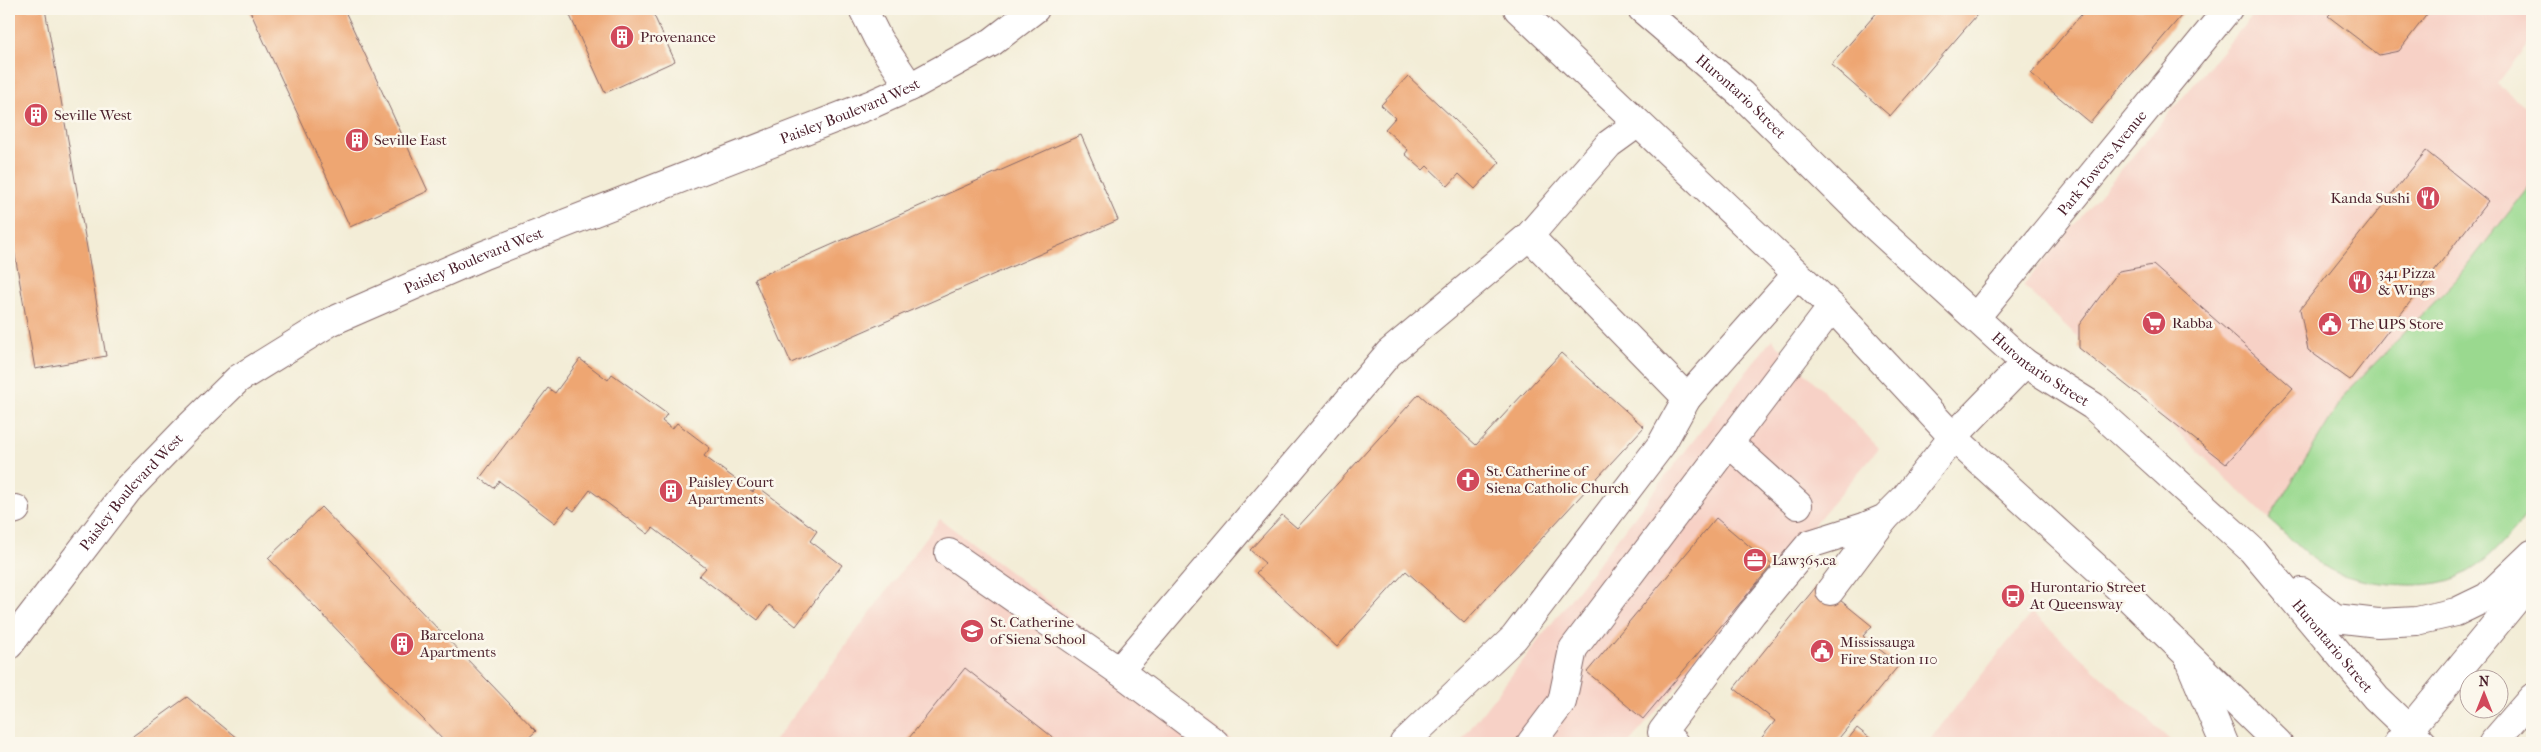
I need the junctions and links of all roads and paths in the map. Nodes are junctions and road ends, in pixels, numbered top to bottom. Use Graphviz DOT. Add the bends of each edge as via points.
graph roads {
  1 [pos="863,9"];
  2 [pos="1036,9"];
  3 [pos="1518,9"];
  4 [pos="1642,9"];
  5 [pos="2228,9"];
  6 [pos="910,87"];
  7 [pos="1638,123"];
  8 [pos="1529,236"];
  9 [pos="1796,275"];
  10 [pos="1832,308"];
  11 [pos="1976,317"];
  12 [pos="2025,363"];
  13 [pos="1687,398"];
  14 [pos="1953,437"];
  15 [pos="1729,444"];
  16 [pos="1798,505"];
  17 [pos="1885,518"];
  18 [pos="2252,550"];
  19 [pos="949,554"];
  20 [pos="2532,554"];
  21 [pos="2532,580"];
  22 [pos="1830,591"];
  23 [pos="9,645"];
  24 [pos="2187,654"];
  25 [pos="1119,671"];
  26 [pos="2532,698"];
  27 [pos="2410,739"];
  28 [pos="1215,743"];
  29 [pos="1404,743"];
  30 [pos="1531,743"];
  31 [pos="1674,743"];
  32 [pos="2224,743"];
  33 [pos="2278,743"];
  34 [pos="2493,743"];
  1 -- 6 [label="main road" via="878,39"];
  2 -- 6 [label="main road, Paisley Boulevard West" via="992,42"];
  3 -- 7 [label="main road"];
  4 -- 11 [label="main road, Hurontario Street" via="1741,94 1868,220"];
  5 -- 11 [label="main road, Park Towers Avenue"];
  6 -- 23 [label="main road, Paisley Boulevard West" via="424,279 321,327 238,379 188,428 128,490"];
  7 -- 8 [label="main road" via="1609,144"];
  7 -- 9 [label="main road"];
  8 -- 13 [label="main road"];
  8 -- 25 [label="main road" via="1389,353"];
  9 -- 10 [label="main road"];
  9 -- 13 [label="main road"];
  10 -- 14 [label="main road"];
  10 -- 15 [label="main road"];
  11 -- 12 [label="main road, Hurontario Street"];
  12 -- 14 [label="main road"];
  12 -- 18 [label="main road, Hurontario Street" via="2093,406"];
  13 -- 29 [label="main road" via="1661,445 1514,638"];
  14 -- 17 [label="main road"];
  14 -- 24 [label="main road"];
  15 -- 16 [label="main road"];
  15 -- 30 [label="main road" via="1573,649 1562,702"];
  17 -- 22 [label="main road"];
  17 -- 31 [label="main road" via="1810,544 1752,613 1662,732"];
  18 -- 20 [label="main road" via="2335,618 2378,623 2417,621 2456,612 2487,597"];
  18 -- 27 [label="main road, Hurontario Street"];
  19 -- 25 [label="main road"];
  21 -- 27 [label="main road"];
  24 -- 32 [label="main road"];
  24 -- 33 [label="main road"];
  25 -- 28 [label="main road"];
  26 -- 34 [label="main road"];
}
